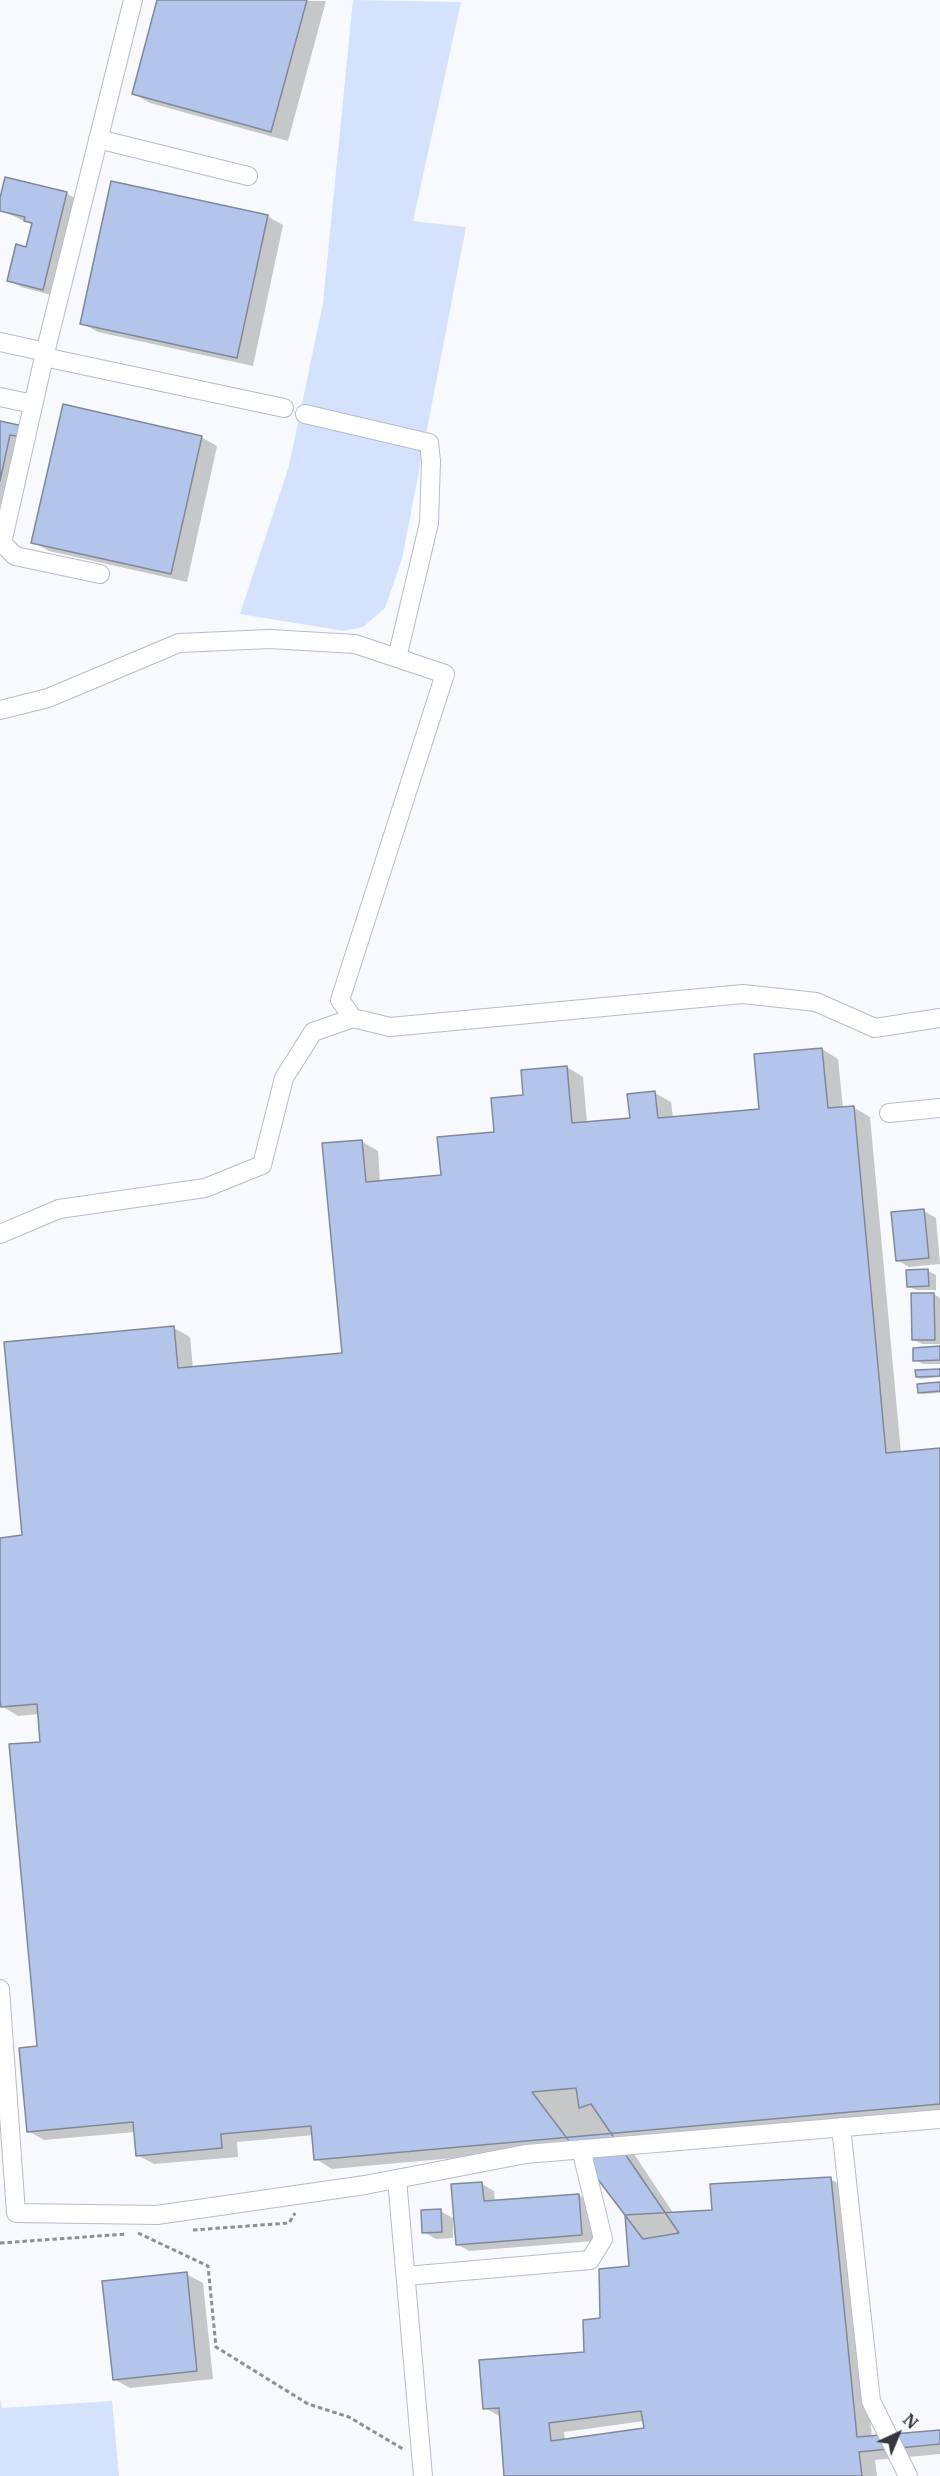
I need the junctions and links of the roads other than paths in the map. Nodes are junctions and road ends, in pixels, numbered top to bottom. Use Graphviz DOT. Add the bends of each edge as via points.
graph roads {
  1 [pos="133,0"];
  2 [pos="98,139"];
  3 [pos="248,176"];
  4 [pos="0,342"];
  5 [pos="45,354"];
  6 [pos="0,397"];
  7 [pos="33,404"];
  8 [pos="284,408"];
  9 [pos="305,414"];
  10 [pos="99,574"];
  11 [pos="397,658"];
  12 [pos="0,710"];
  13 [pos="353,1018"];
  14 [pos="940,1018"];
  15 [pos="940,1108"];
  16 [pos="889,1113"];
  17 [pos="0,1234"];
  18 [pos="0,1989"];
  19 [pos="940,2119"];
  20 [pos="841,2127"];
  21 [pos="581,2149"];
  22 [pos="397,2179"];
  23 [pos="406,2276"];
  24 [pos="423,2468"];
  25 [pos="908,2476"];
  1 -- 2 [label="lane"];
  2 -- 3 [label="lane"];
  2 -- 5 [label="lane"];
  4 -- 5 [label="lane"];
  5 -- 7 [label="lane"];
  5 -- 8 [label="lane"];
  6 -- 7 [label="lane"];
  7 -- 10 [label="lane" via="2,543 15,556"];
  9 -- 11 [label="lane" via="429,443 429,523"];
  11 -- 12 [label="lane" via="355,644 270,639 179,643 48,698"];
  11 -- 13 [label="lane" via="445,674 340,1000"];
  13 -- 14 [label="lane" via="390,1027 743,994 816,1002 874,1028"];
  13 -- 17 [label="lane" via="313,1032 284,1078 262,1165 204,1188 59,1209"];
  15 -- 16 [label="lane"];
  18 -- 22 [label="lane" via="16,2213 157,2216"];
  19 -- 20 [label="lane"];
  20 -- 21 [label="lane"];
  20 -- 25 [label="lane" via="871,2401"];
  21 -- 22 [label="lane" via="526,2154"];
  21 -- 23 [label="lane" via="603,2239 590,2260"];
  22 -- 23 [label="lane"];
  23 -- 24 [label="lane"];
}
